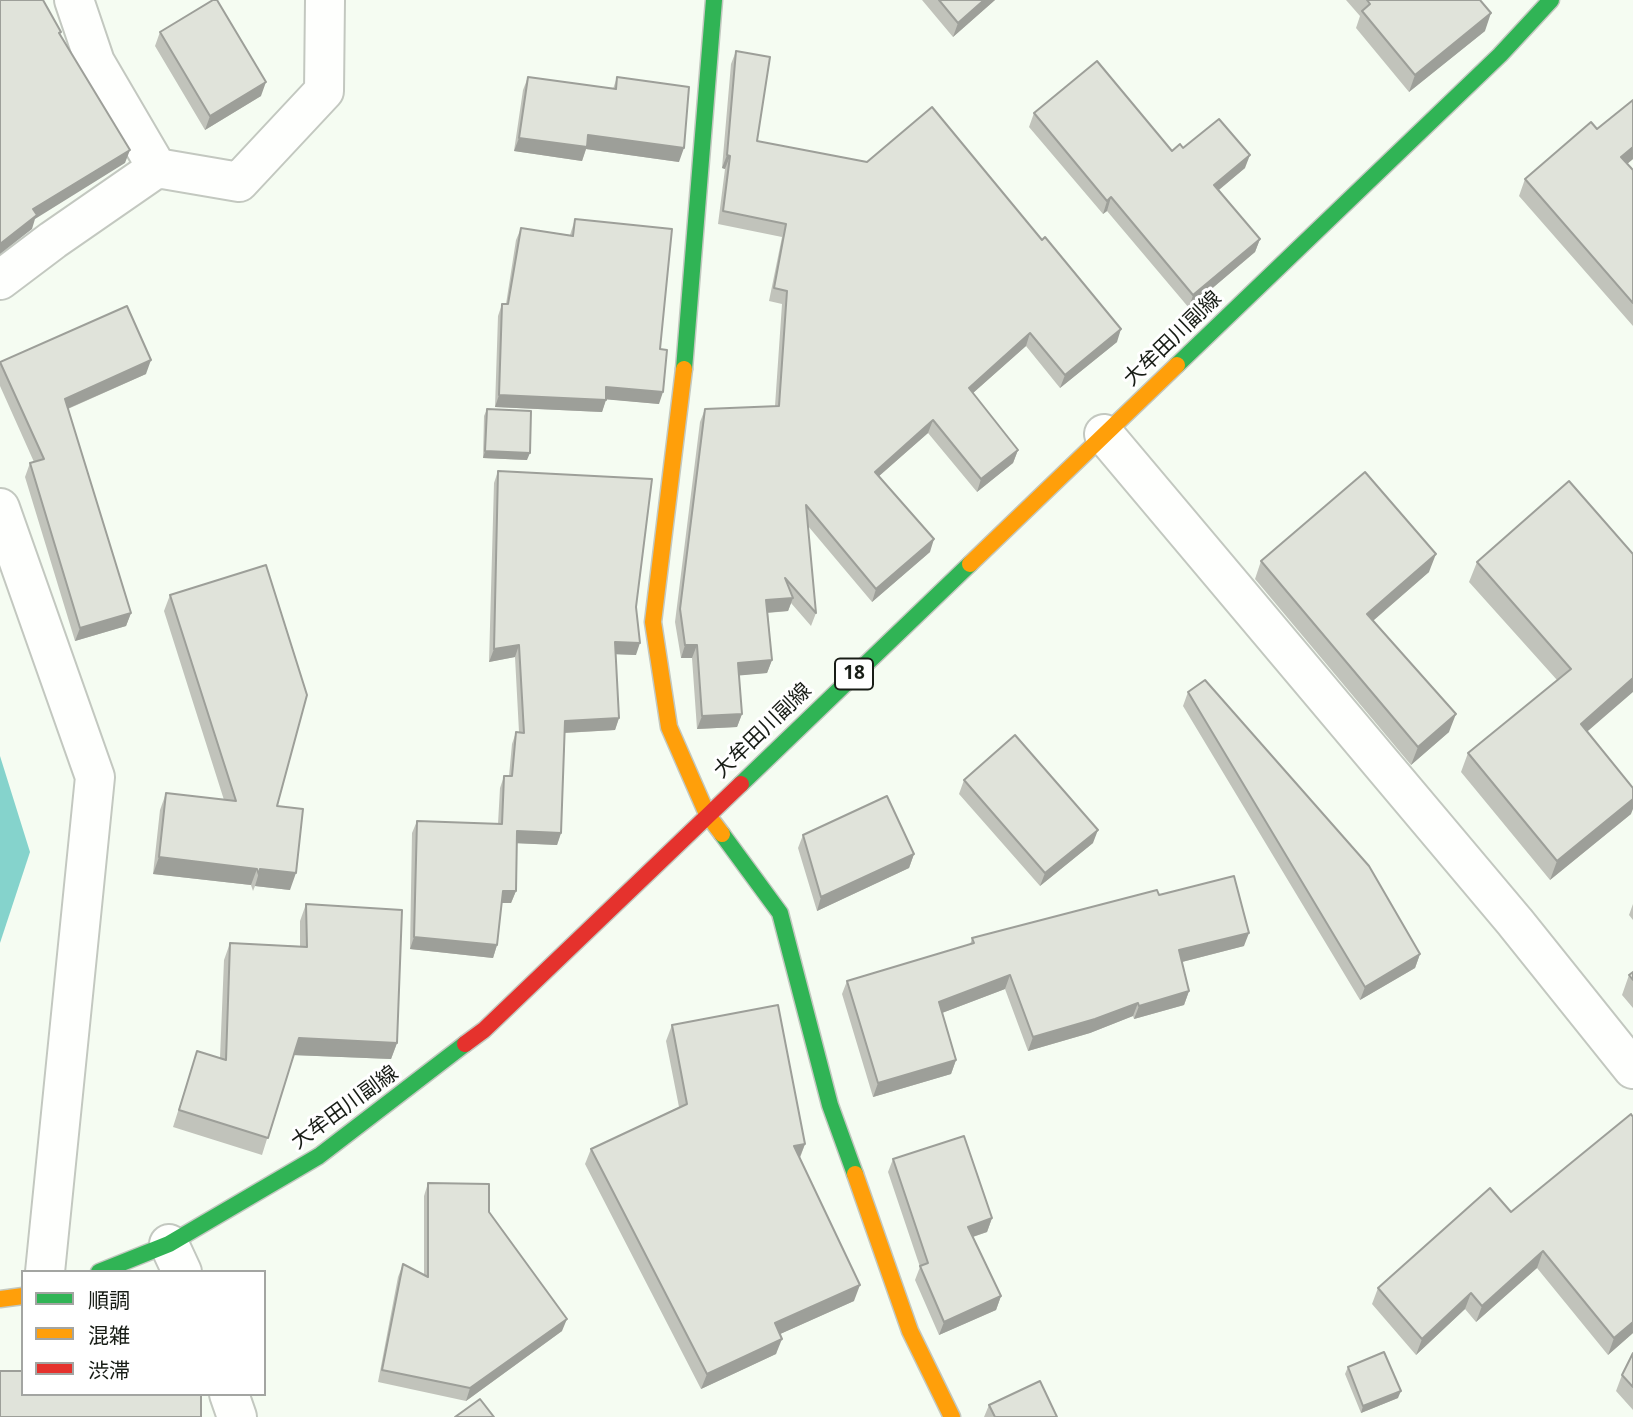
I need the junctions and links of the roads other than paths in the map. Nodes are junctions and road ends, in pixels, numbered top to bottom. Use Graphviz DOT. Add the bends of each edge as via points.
graph roads {
  1 [pos="74,0"];
  2 [pos="325,0"];
  3 [pos="714,0"];
  4 [pos="1551,0"];
  5 [pos="157,167"];
  6 [pos="0,280"];
  7 [pos="1104,433"];
  8 [pos="0,508"];
  9 [pos="707,814"];
  10 [pos="1633,1069"];
  11 [pos="175,1258"];
  12 [pos="46,1270"];
  13 [pos="110,1270"];
  14 [pos="21,1297"];
  15 [pos="0,1299"];
  16 [pos="230,1396"];
  17 [pos="237,1417"];
  18 [pos="952,1417"];
  1 -- 5 [label="street" via="95,62"];
  2 -- 5 [label="street" via="324,92 239,182"];
  3 -- 9 [label="main road" via="683,386 653,622 668,727"];
  4 -- 7 [label="main road, 大牟田川副線 / 18" via="1500,55"];
  5 -- 6 [label="street"];
  7 -- 9 [label="main road, 大牟田川副線 / 18"];
  7 -- 10 [label="street"];
  8 -- 12 [label="street" via="95,777"];
  9 -- 11 [label="main road, 大牟田川副線 / 18" via="484,1030"];
  9 -- 18 [label="main road" via="780,913 830,1105 910,1331"];
  11 -- 13 [label="main road, 大牟田川副線 / 18"];
  14 -- 15 [label="main road"];
  16 -- 17 [label="street"];
}
